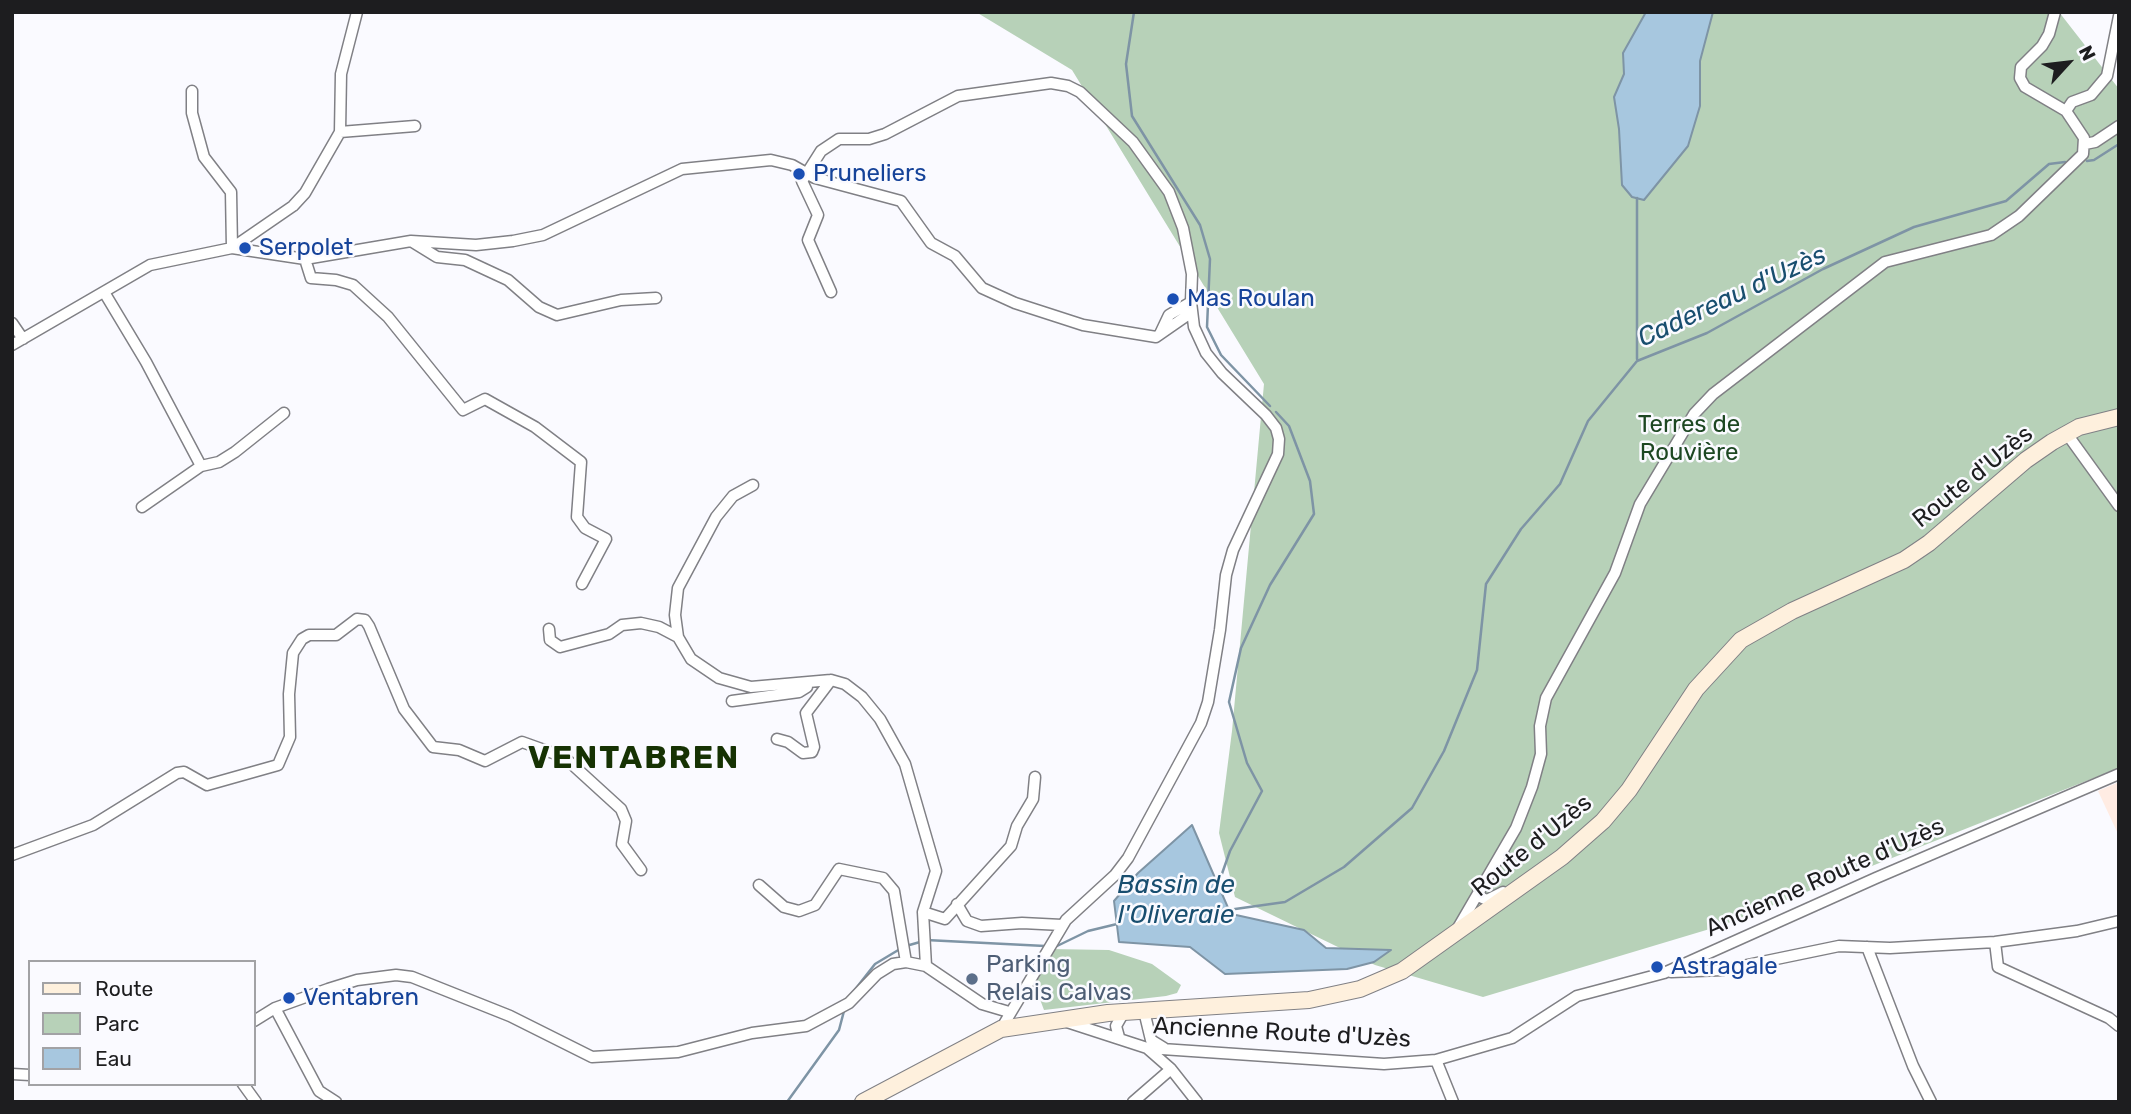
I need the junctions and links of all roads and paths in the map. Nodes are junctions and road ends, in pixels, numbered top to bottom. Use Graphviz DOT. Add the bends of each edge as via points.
graph roads {
  1 [pos="357,12"];
  2 [pos="2055,12"];
  3 [pos="2119,16"];
  4 [pos="192,91"];
  5 [pos="2066,111"];
  6 [pos="415,126"];
  7 [pos="2119,126"];
  8 [pos="340,132"];
  9 [pos="2085,144"];
  10 [pos="804,174"];
  11 [pos="411,241"];
  12 [pos="232,248"];
  13 [pos="305,259"];
  14 [pos="104,292"];
  15 [pos="831,292"];
  16 [pos="656,298"];
  17 [pos="1191,307"];
  18 [pos="12,323"];
  19 [pos="23,339"];
  20 [pos="12,345"];
  21 [pos="284,413"];
  22 [pos="2119,417"];
  23 [pos="2067,434"];
  24 [pos="201,466"];
  25 [pos="753,485"];
  26 [pos="2119,506"];
  27 [pos="142,507"];
  28 [pos="582,584"];
  29 [pos="549,629"];
  30 [pos="678,637"];
  31 [pos="831,680"];
  32 [pos="813,684"];
  33 [pos="732,701"];
  34 [pos="777,739"];
  35 [pos="2119,774"];
  36 [pos="1035,777"];
  37 [pos="12,855"];
  38 [pos="642,870"];
  39 [pos="1529,881"];
  40 [pos="759,885"];
  41 [pos="1478,888"];
  42 [pos="1470,903"];
  43 [pos="957,904"];
  44 [pos="923,912"];
  45 [pos="1478,919"];
  46 [pos="2119,921"];
  47 [pos="1062,925"];
  48 [pos="1454,935"];
  49 [pos="1995,942"];
  50 [pos="1867,947"];
  51 [pos="906,962"];
  52 [pos="926,966"];
  53 [pos="1664,973"];
  54 [pos="275,1008"];
  55 [pos="1144,1011"];
  56 [pos="1009,1012"];
  57 [pos="1124,1012"];
  58 [pos="1058,1019"];
  59 [pos="256,1020"];
  60 [pos="2119,1026"];
  61 [pos="1146,1028"];
  62 [pos="1002,1030"];
  63 [pos="1119,1037"];
  64 [pos="1131,1042"];
  65 [pos="1147,1048"];
  66 [pos="1166,1050"];
  67 [pos="1436,1060"];
  68 [pos="1171,1069"];
  69 [pos="244,1086"];
  70 [pos="256,1102"];
  71 [pos="336,1102"];
  72 [pos="863,1102"];
  73 [pos="1133,1102"];
  74 [pos="1197,1102"];
  75 [pos="1453,1102"];
  76 [pos="1931,1102"];
  1 -- 8 [label="street" via="341,74"];
  2 -- 5 [label="street" via="2049,34 2021,67 2020,78 2032,92"];
  3 -- 5 [label="street" via="2107,76"];
  4 -- 12 [label="street" via="192,113 204,157 231,192"];
  5 -- 9 [label="street"];
  6 -- 8 [label="street"];
  7 -- 9 [label="street"];
  8 -- 12 [label="street" via="293,206"];
  9 -- 41 [label="street" via="2076,162 2006,227 1977,240 1885,262 1713,394 1694,414 1640,504 1615,573 1546,698 1541,754 1532,788 1516,828"];
  10 -- 11 [label="street" via="792,165 771,160 682,169 543,235 476,245"];
  10 -- 15 [label="street" via="802,181 818,215 807,240"];
  10 -- 17 [label="street" via="901,201 931,243 955,256 982,288 1015,303 1083,325 1156,337"];
  10 -- 17 [label="street" via="821,151 839,139 885,134 945,100 1051,83 1068,86 1133,142 1170,192 1192,274"];
  11 -- 13 [label="street"];
  11 -- 16 [label="street" via="437,257 465,260 508,280 538,307 557,315 621,300"];
  12 -- 13 [label="street"];
  12 -- 14 [label="street" via="150,265"];
  13 -- 28 [label="street" via="311,278 353,285 371,301 463,410 485,399 535,426 581,462 577,517 585,528 606,539"];
  14 -- 19 [label="street"];
  14 -- 24 [label="street"];
  17 -- 47 [label="street" via="1206,353 1276,428 1278,454 1233,550 1201,723 1128,858"];
  18 -- 19 [label="street"];
  19 -- 20 [label="street"];
  21 -- 24 [label="street" via="235,452"];
  22 -- 23 [label="main road, Route d'Uzès"];
  23 -- 26 [label="street"];
  23 -- 39 [label="main road, Route d'Uzès" via="2026,460 1953,524 1903,560 1741,640 1696,689 1603,821"];
  24 -- 27 [label="street"];
  25 -- 30 [label="street" via="733,496 716,517 678,588"];
  29 -- 30 [label="street" via="550,640 560,647 609,634 622,625 659,627"];
  30 -- 32 [label="street" via="691,659 719,678 751,687"];
  31 -- 32 [label="street"];
  31 -- 34 [label="street" via="806,713 812,752 803,753"];
  31 -- 44 [label="street" via="862,697 905,764 936,871"];
  32 -- 33 [label="street" via="799,692"];
  35 -- 53 [label="street, Ancienne Route d'Uzès"];
  36 -- 43 [label="street" via="1032,799 1011,846"];
  37 -- 38 [label="street" via="93,825 177,773 184,772 207,785 278,765 290,737 293,653 309,635 336,635 357,620 365,620 404,709 433,747 459,750 485,761 522,742 565,757 621,809 626,821 622,844"];
  39 -- 41 [label="street" via="1487,900 1480,897"];
  39 -- 45 [label="main road, Route d'Uzès"];
  40 -- 51 [label="street" via="784,907 799,911 815,905 839,869 883,878 894,891"];
  41 -- 42 [label="street"];
  41 -- 45 [label="street"];
  42 -- 45 [label="street"];
  42 -- 48 [label="street"];
  43 -- 44 [label="street" via="945,919"];
  43 -- 47 [label="street" via="967,921 981,926"];
  44 -- 52 [label="street"];
  45 -- 48 [label="main road, Route d'Uzès"];
  46 -- 49 [label="street"];
  47 -- 56 [label="street"];
  48 -- 55 [label="main road, Route d'Uzès" via="1402,971 1360,989 1309,1000"];
  49 -- 50 [label="street"];
  49 -- 60 [label="street" via="1998,967"];
  50 -- 53 [label="street" via="1839,946 1723,970"];
  50 -- 76 [label="street"];
  51 -- 52 [label="street"];
  51 -- 54 [label="street" via="877,974 845,1005 806,1026 752,1033 678,1052 583,1054 535,1027 404,976 356,980"];
  52 -- 56 [label="street" via="982,1004"];
  53 -- 67 [label="street, Ancienne Route d'Uzès" via="1577,996 1523,1033"];
  54 -- 59 [label="street"];
  54 -- 71 [label="street" via="318,1091"];
  55 -- 57 [label="main road, Route d'Uzès"];
  55 -- 61 [label="street"];
  56 -- 62 [label="street"];
  57 -- 58 [label="main road, Route d'Uzès"];
  57 -- 63 [label="street" via="1116,1026"];
  58 -- 62 [label="main road, Route d'Uzès"];
  58 -- 63 [label="street, Ancienne Route d'Uzès"];
  61 -- 64 [label="street"];
  61 -- 66 [label="street" via="1151,1040"];
  62 -- 72 [label="main road, Route d'Uzès"];
  63 -- 64 [label="street, Ancienne Route d'Uzès"];
  64 -- 65 [label="street, Ancienne Route d'Uzès"];
  65 -- 66 [label="street, Ancienne Route d'Uzès"];
  65 -- 68 [label="street"];
  66 -- 67 [label="street, Ancienne Route d'Uzès" via="1384,1064"];
  67 -- 75 [label="street"];
  68 -- 73 [label="street"];
  68 -- 74 [label="street"];
  69 -- 70 [label="street"];
}
